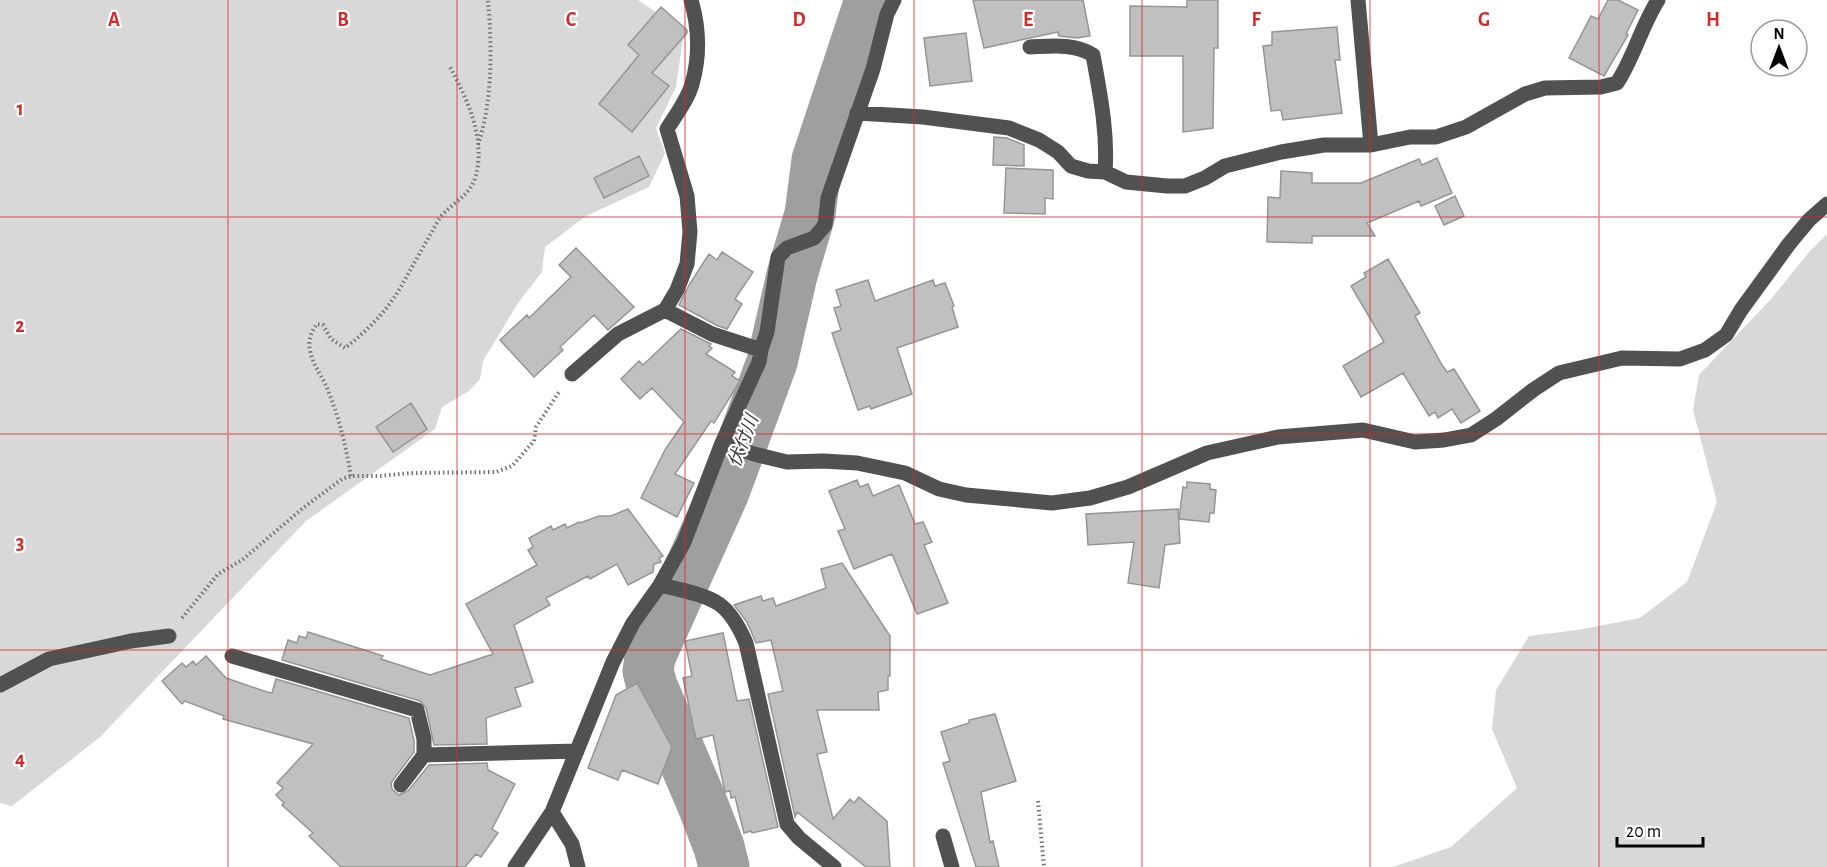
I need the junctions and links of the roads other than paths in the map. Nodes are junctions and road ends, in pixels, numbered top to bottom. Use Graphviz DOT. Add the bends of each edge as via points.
graph roads {
  1 [pos="691,0"];
  2 [pos="894,0"];
  3 [pos="1358,0"];
  4 [pos="1658,0"];
  5 [pos="1030,47"];
  6 [pos="857,113"];
  7 [pos="1371,145"];
  8 [pos="1105,172"];
  9 [pos="1827,204"];
  10 [pos="665,310"];
  11 [pos="761,350"];
  12 [pos="572,374"];
  13 [pos="726,444"];
  14 [pos="660,585"];
  15 [pos="170,636"];
  16 [pos="232,656"];
  17 [pos="0,685"];
  18 [pos="577,751"];
  19 [pos="424,755"];
  20 [pos="401,785"];
  21 [pos="552,812"];
  22 [pos="943,836"];
  23 [pos="515,867"];
  24 [pos="578,867"];
  25 [pos="834,867"];
  26 [pos="952,867"];
  1 -- 10 [label="street" via="698,33 692,85 667,129 687,196 690,232 687,264"];
  2 -- 6 [label="street"];
  3 -- 7 [label="street"];
  4 -- 7 [label="street" via="1617,83 1545,88 1525,94 1466,127 1436,137 1410,137"];
  5 -- 8 [label="street" via="1062,45 1093,55 1107,149"];
  6 -- 8 [label="street" via="942,118 1009,128 1049,146 1071,166"];
  6 -- 11 [label="street" via="828,198 825,225 814,238 787,248 778,257"];
  7 -- 8 [label="street" via="1324,145 1281,152 1225,166 1185,186 1126,182"];
  9 -- 13 [label="street" via="1789,244 1726,335 1705,350 1680,359 1622,358 1559,373 1471,435 1414,442 1362,430 1278,437 1207,453 1128,487 1052,503 966,495 939,489 905,473 857,463 787,462"];
  10 -- 11 [label="street" via="712,334"];
  10 -- 12 [label="street" via="618,334"];
  11 -- 13 [label="street"];
  13 -- 14 [label="street" via="684,542"];
  14 -- 18 [label="street" via="633,623 613,662"];
  14 -- 25 [label="street" via="719,604 736,622 747,643 787,824"];
  15 -- 17 [label="street" via="49,659"];
  16 -- 19 [label="street" via="417,710"];
  18 -- 19 [label="street"];
  18 -- 21 [label="street"];
  19 -- 20 [label="street"];
  21 -- 23 [label="street"];
  21 -- 24 [label="street" via="572,844"];
  22 -- 26 [label="street"];
}
